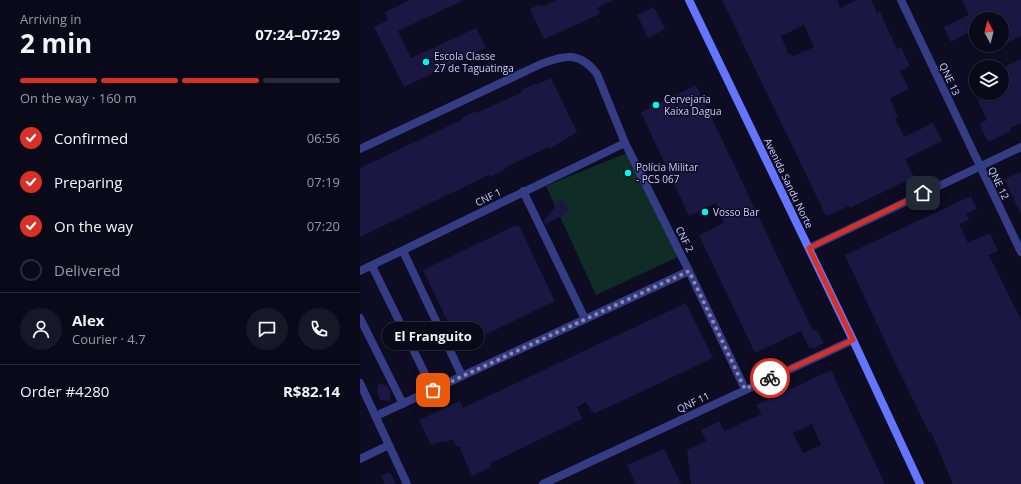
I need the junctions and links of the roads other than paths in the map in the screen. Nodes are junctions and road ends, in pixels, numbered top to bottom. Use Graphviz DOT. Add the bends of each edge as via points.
graph roads {
  1 [pos="689,0"];
  2 [pos="901,0"];
  3 [pos="625,143"];
  4 [pos="1021,146"];
  5 [pos="360,148"];
  6 [pos="980,166"];
  7 [pos="523,191"];
  8 [pos="809,248"];
  9 [pos="403,251"];
  10 [pos="1021,252"];
  11 [pos="372,266"];
  12 [pos="360,271"];
  13 [pos="689,271"];
  14 [pos="360,318"];
  15 [pos="585,319"];
  16 [pos="853,340"];
  17 [pos="462,376"];
  18 [pos="360,383"];
  19 [pos="745,389"];
  20 [pos="433,390"];
  21 [pos="403,404"];
  22 [pos="376,416"];
  23 [pos="389,445"];
  24 [pos="360,459"];
  25 [pos="407,484"];
  26 [pos="543,484"];
  27 [pos="920,484"];
  1 -- 8 [label="main road, Avenida Sandu Norte"];
  2 -- 6 [label="street, QNE 13"];
  3 -- 5 [label="street, CNF 2" via="597,74 584,61 570,56 540,64"];
  3 -- 7 [label="street, CNF 1"];
  3 -- 13 [label="street, CNF 2"];
  4 -- 6 [label="street"];
  6 -- 8 [label="street"];
  6 -- 10 [label="street, QNE 12"];
  7 -- 9 [label="street, CNF 1"];
  7 -- 15 [label="street"];
  8 -- 16 [label="main road, Avenida Sandu Norte"];
  9 -- 11 [label="street, CNF 1"];
  9 -- 17 [label="street"];
  11 -- 12 [label="street, CNF 1"];
  11 -- 20 [label="street"];
  13 -- 15 [label="street"];
  13 -- 19 [label="street, CNF 2"];
  14 -- 21 [label="street"];
  15 -- 17 [label="street"];
  16 -- 19 [label="street, QNF 11"];
  16 -- 27 [label="main road, Avenida Sandu Norte"];
  17 -- 20 [label="street"];
  18 -- 22 [label="street"];
  19 -- 26 [label="street, QNF 11"];
  20 -- 21 [label="street"];
  21 -- 22 [label="street"];
  22 -- 23 [label="street"];
  23 -- 24 [label="street"];
  23 -- 25 [label="street"];
}
